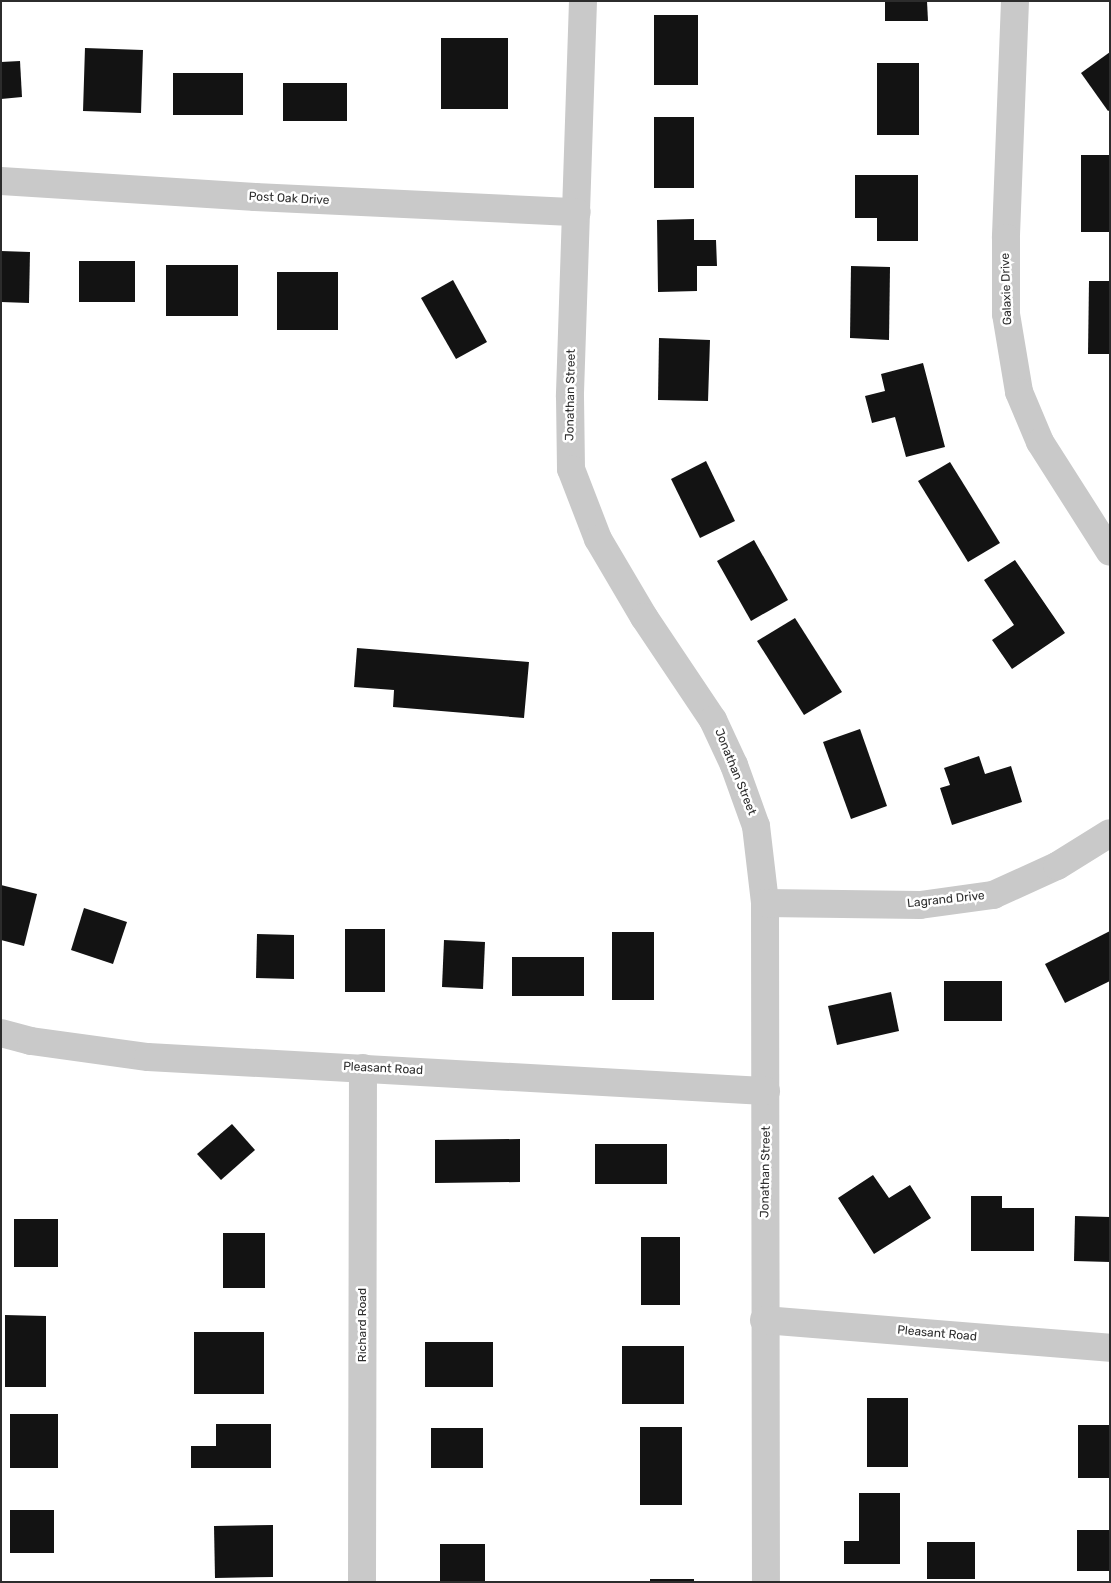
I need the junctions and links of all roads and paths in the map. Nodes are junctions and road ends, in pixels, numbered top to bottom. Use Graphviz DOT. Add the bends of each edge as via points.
graph roads {
  1 [pos="583,1"];
  2 [pos="1015,1"];
  3 [pos="1,181"];
  4 [pos="577,212"];
  5 [pos="1110,552"];
  6 [pos="1110,833"];
  7 [pos="766,903"];
  8 [pos="1,1033"];
  9 [pos="363,1068"];
  10 [pos="766,1091"];
  11 [pos="764,1320"];
  12 [pos="1110,1348"];
  13 [pos="362,1582"];
  14 [pos="766,1582"];
  1 -- 4 [label="street, Jonathan Street"];
  2 -- 5 [label="street, Galaxie Drive" via="1006,314 1019,392 1040,442"];
  3 -- 4 [label="street, Post Oak Drive" via="255,198"];
  4 -- 7 [label="street, Jonathan Street" via="570,397 571,469 598,539 644,617 713,720 734,765 756,826"];
  6 -- 7 [label="street, Lagrand Drive" via="1057,866 993,895 920,905"];
  7 -- 10 [label="street, Jonathan Street"];
  8 -- 9 [label="street, Pleasant Road" via="31,1041 148,1057"];
  9 -- 10 [label="street, Pleasant Road"];
  9 -- 13 [label="street, Richard Road"];
  10 -- 11 [label="street, Jonathan Street"];
  11 -- 12 [label="street, Pleasant Road"];
  11 -- 14 [label="street, Jonathan Street"];
}
